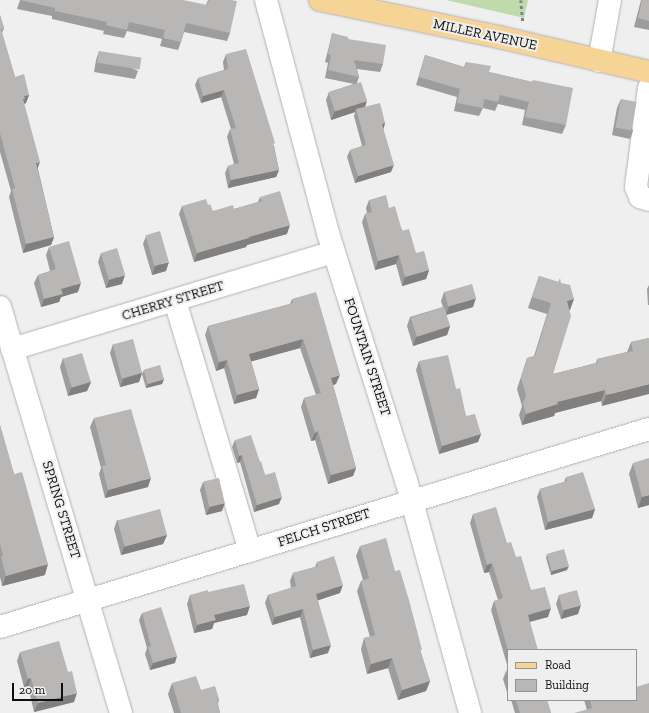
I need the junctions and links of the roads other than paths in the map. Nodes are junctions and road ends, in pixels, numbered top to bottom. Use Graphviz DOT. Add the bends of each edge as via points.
graph roads {
  1 [pos="266,0"];
  2 [pos="320,0"];
  3 [pos="610,0"];
  4 [pos="599,61"];
  5 [pos="649,72"];
  6 [pos="649,88"];
  7 [pos="649,200"];
  8 [pos="334,252"];
  9 [pos="175,301"];
  10 [pos="0,307"];
  11 [pos="12,350"];
  12 [pos="649,429"];
  13 [pos="412,501"];
  14 [pos="250,551"];
  15 [pos="88,601"];
  16 [pos="0,627"];
  17 [pos="121,713"];
  18 [pos="470,713"];
  1 -- 8 [label="street, FOUNTAIN STREET"];
  2 -- 4 [label="main road, MILLER AVENUE" via="499,37"];
  3 -- 4 [label="street"];
  4 -- 5 [label="main road, MILLER AVENUE"];
  6 -- 7 [label="street" via="636,187 640,197"];
  8 -- 9 [label="street, CHERRY STREET"];
  8 -- 13 [label="street, FOUNTAIN STREET"];
  9 -- 11 [label="street, CHERRY STREET"];
  9 -- 14 [label="street"];
  10 -- 11 [label="street, SPRING STREET"];
  11 -- 15 [label="street, SPRING STREET"];
  12 -- 13 [label="street, FELCH STREET"];
  13 -- 14 [label="street, FELCH STREET"];
  13 -- 18 [label="street, FOUNTAIN STREET"];
  14 -- 15 [label="street, FELCH STREET"];
  15 -- 16 [label="street, FELCH STREET"];
  15 -- 17 [label="street, SPRING STREET"];
}
